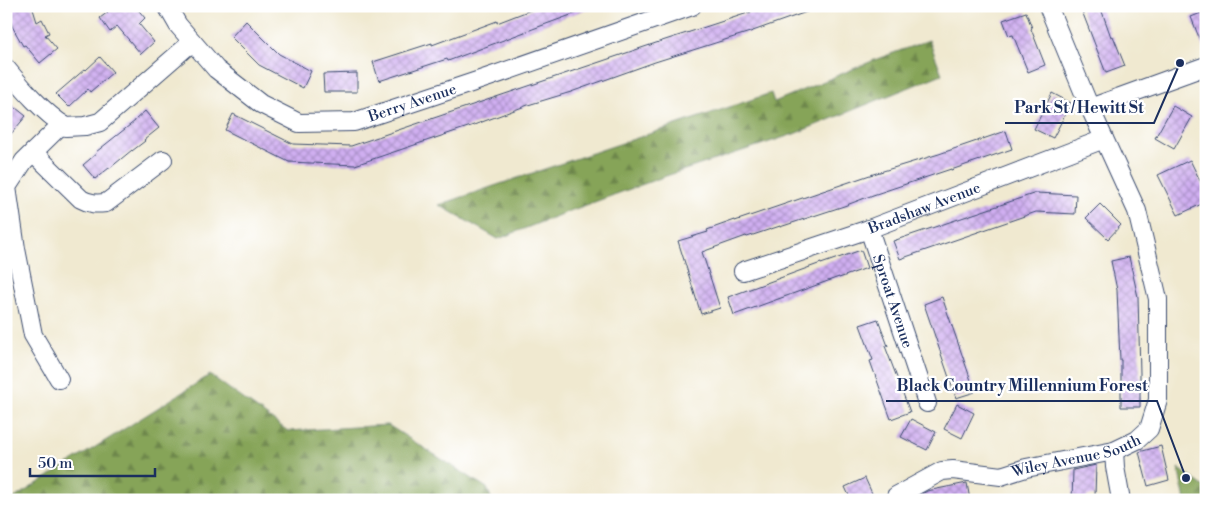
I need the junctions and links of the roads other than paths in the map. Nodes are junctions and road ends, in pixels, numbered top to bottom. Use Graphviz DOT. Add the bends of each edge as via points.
graph roads {
  1 [pos="166,6"];
  2 [pos="692,6"];
  3 [pos="1048,6"];
  4 [pos="192,42"];
  5 [pos="1206,66"];
  6 [pos="6,68"];
  7 [pos="1090,108"];
  8 [pos="62,124"];
  9 [pos="1104,139"];
  10 [pos="33,152"];
  11 [pos="163,160"];
  12 [pos="7,187"];
  13 [pos="869,229"];
  14 [pos="743,271"];
  15 [pos="59,379"];
  16 [pos="927,403"];
  17 [pos="1114,451"];
  18 [pos="908,495"];
  19 [pos="1122,500"];
  1 -- 4 [label="street, Berry Avenue"];
  2 -- 4 [label="street, Berry Avenue" via="354,122 299,123 261,104 216,70"];
  3 -- 7 [label="street, Wiley Avenue South"];
  4 -- 8 [label="street" via="100,122 85,126 66,127"];
  5 -- 7 [label="street"];
  6 -- 8 [label="street" via="43,110"];
  7 -- 9 [label="street, Wiley Avenue South"];
  8 -- 10 [label="street"];
  9 -- 13 [label="street, Bradshaw Avenue"];
  9 -- 17 [label="street, Wiley Avenue South" via="1137,211 1158,299 1158,400 1149,429 1137,440"];
  10 -- 11 [label="street" via="81,200 96,204 106,203"];
  10 -- 12 [label="street"];
  12 -- 15 [label="street" via="33,335"];
  13 -- 14 [label="street, Bradshaw Avenue"];
  13 -- 16 [label="street, Sproat Avenue"];
  17 -- 18 [label="street, Wiley Avenue South" via="1026,468 1002,476 942,471"];
  17 -- 19 [label="street"];
}
